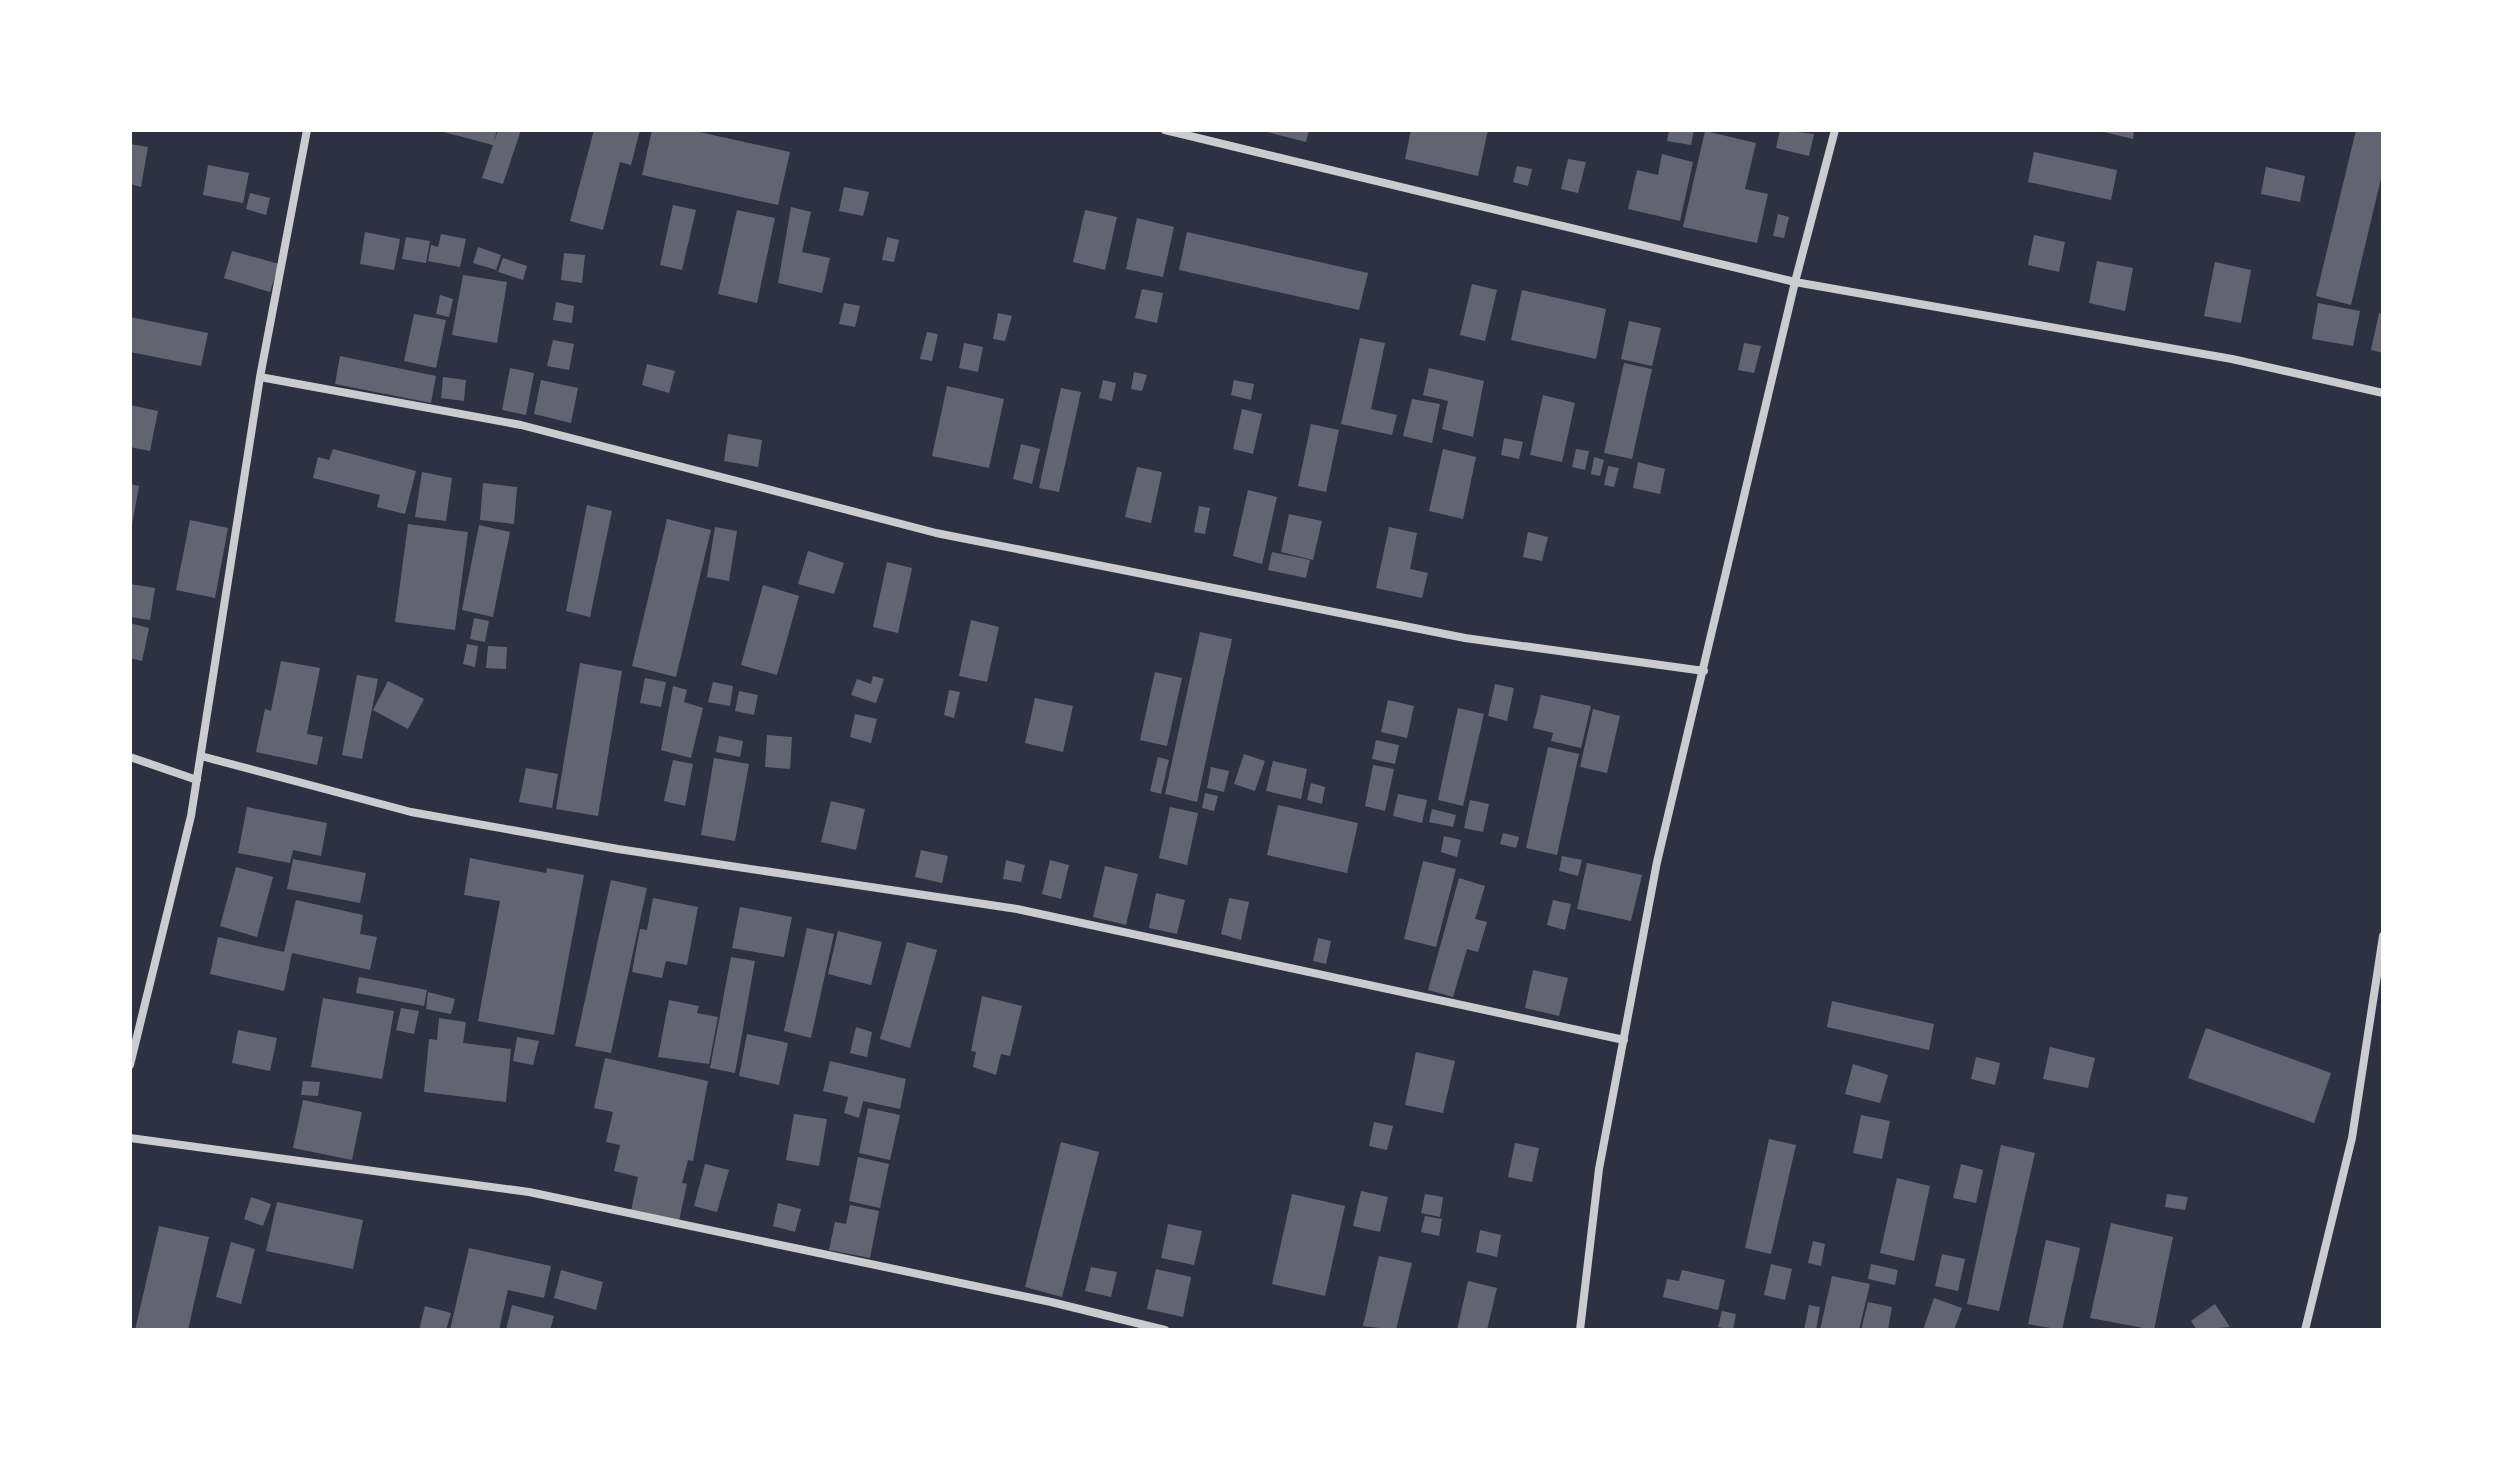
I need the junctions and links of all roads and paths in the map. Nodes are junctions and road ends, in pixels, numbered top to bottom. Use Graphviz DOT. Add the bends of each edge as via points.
graph roads {
  1 [pos="307,130"];
  2 [pos="1165,130"];
  3 [pos="1835,130"];
  4 [pos="1795,282"];
  5 [pos="260,377"];
  6 [pos="2383,393"];
  7 [pos="1704,671"];
  8 [pos="201,756"];
  9 [pos="130,757"];
  10 [pos="197,780"];
  11 [pos="2383,936"];
  12 [pos="1624,1040"];
  13 [pos="130,1065"];
  14 [pos="130,1138"];
  15 [pos="1165,1330"];
  16 [pos="1580,1330"];
  17 [pos="2305,1330"];
  1 -- 5 [label="street"];
  2 -- 4 [label="street"];
  3 -- 4 [label="street"];
  4 -- 6 [label="street" via="2232,359"];
  4 -- 7 [label="street"];
  5 -- 7 [label="street" via="521,425 952,536 1465,638"];
  5 -- 8 [label="street"];
  7 -- 12 [label="street" via="1657,862"];
  8 -- 10 [label="street"];
  8 -- 12 [label="street" via="411,812 1017,909"];
  9 -- 10 [label="street"];
  10 -- 13 [label="street"];
  11 -- 17 [label="street" via="2352,1138"];
  12 -- 16 [label="street" via="1599,1169"];
  14 -- 15 [label="street" via="529,1192"];
}
